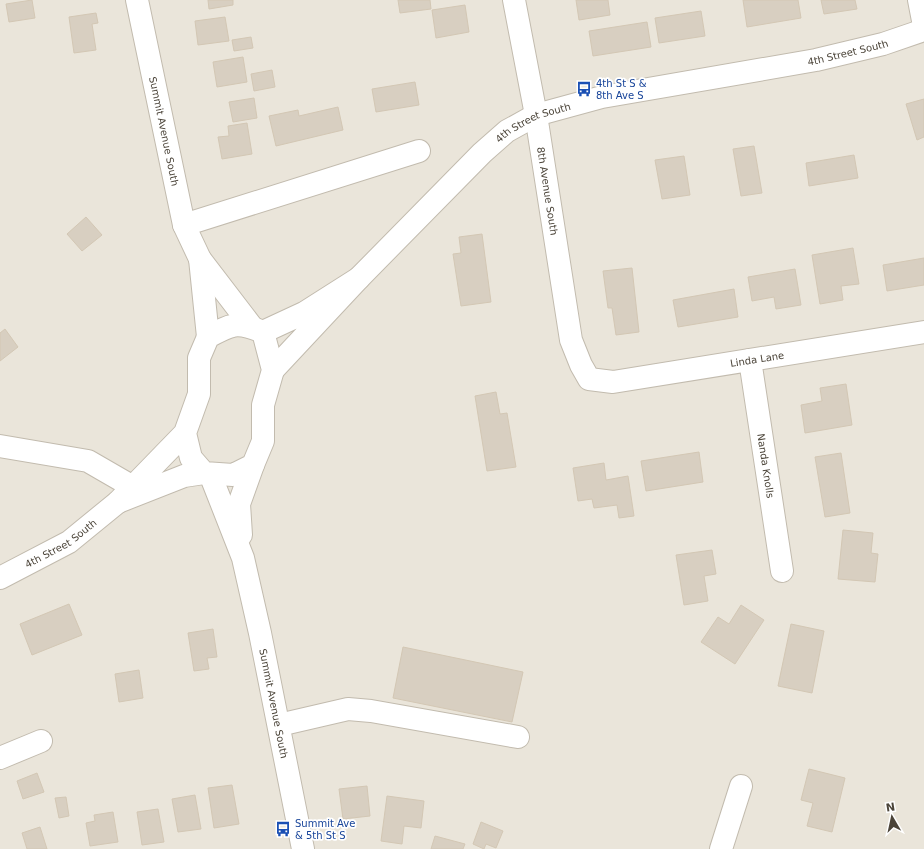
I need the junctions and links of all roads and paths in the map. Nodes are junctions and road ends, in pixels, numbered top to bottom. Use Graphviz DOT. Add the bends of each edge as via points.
graph roads {
  1 [pos="137,0"];
  2 [pos="514,0"];
  3 [pos="919,0"];
  4 [pos="924,26"];
  5 [pos="924,30"];
  6 [pos="536,116"];
  7 [pos="419,151"];
  8 [pos="184,225"];
  9 [pos="200,259"];
  10 [pos="359,278"];
  11 [pos="258,330"];
  12 [pos="924,332"];
  13 [pos="208,336"];
  14 [pos="750,360"];
  15 [pos="273,370"];
  16 [pos="590,379"];
  17 [pos="185,433"];
  18 [pos="0,446"];
  19 [pos="253,465"];
  20 [pos="207,473"];
  21 [pos="133,487"];
  22 [pos="118,502"];
  23 [pos="243,558"];
  24 [pos="782,571"];
  25 [pos="0,578"];
  26 [pos="279,725"];
  27 [pos="518,737"];
  28 [pos="42,741"];
  29 [pos="0,758"];
  30 [pos="741,786"];
  31 [pos="303,849"];
  32 [pos="721,849"];
  1 -- 8 [label="street, Summit Avenue South"];
  2 -- 6 [label="street, 8th Avenue South"];
  3 -- 4 [label="street"];
  5 -- 6 [label="street, 4th Street South" via="883,44 816,60 602,97"];
  6 -- 10 [label="street, 4th Street South" via="507,130"];
  6 -- 16 [label="street, 8th Avenue South" via="571,340 580,365"];
  7 -- 8 [label="street"];
  8 -- 9 [label="street, Summit Avenue South"];
  9 -- 11 [label="street, Summit Avenue South"];
  9 -- 13 [label="street, Summit Avenue South"];
  10 -- 11 [label="street, 4th Street South" via="304,313"];
  10 -- 15 [label="street, 4th Street South"];
  11 -- 13 [label="street" via="231,325"];
  11 -- 15 [label="street, Summit Avenue South"];
  12 -- 14 [label="street, Linda Lane"];
  13 -- 17 [label="street, Summit Avenue South" via="199,358 199,394"];
  14 -- 16 [label="street, Linda Lane" via="613,382"];
  14 -- 24 [label="street, Nanda Knolls"];
  15 -- 19 [label="street, Summit Avenue South" via="263,405 263,441"];
  17 -- 20 [label="street, Summit Avenue South" via="191,458"];
  17 -- 21 [label="street, 4th Street South"];
  18 -- 21 [label="street" via="88,461"];
  19 -- 20 [label="street" via="233,476"];
  19 -- 23 [label="street, Summit Avenue South" via="239,504"];
  20 -- 22 [label="street, 4th Street South" via="184,476"];
  20 -- 23 [label="street, Summit Avenue South"];
  21 -- 22 [label="street, 4th Street South"];
  22 -- 25 [label="street, 4th Street South" via="69,542"];
  23 -- 26 [label="street, Summit Avenue South"];
  26 -- 27 [label="street" via="348,709"];
  26 -- 31 [label="street, Summit Avenue South"];
  28 -- 29 [label="street"];
  30 -- 32 [label="street"];
}
